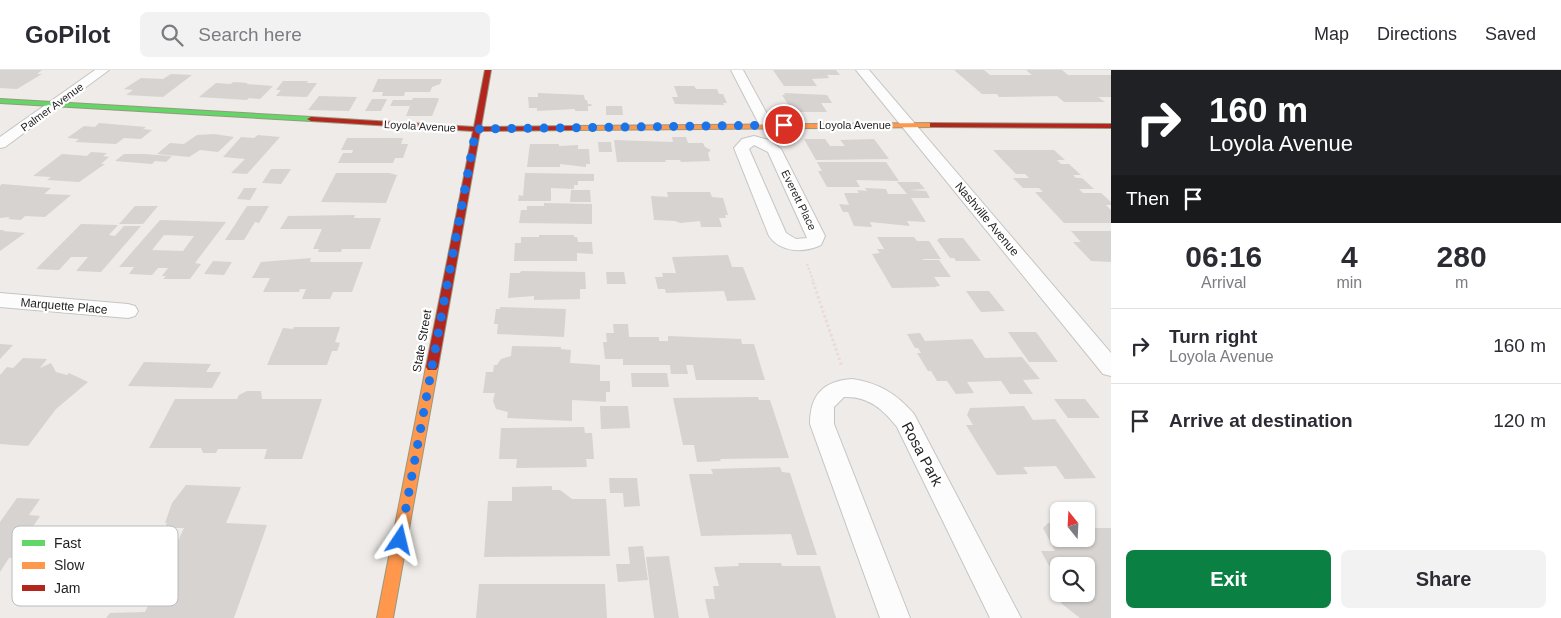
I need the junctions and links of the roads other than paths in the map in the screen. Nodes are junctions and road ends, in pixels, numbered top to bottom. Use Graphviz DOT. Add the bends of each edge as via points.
graph roads {
  1 [pos="103,70"];
  2 [pos="488,70"];
  3 [pos="737,70"];
  4 [pos="862,70"];
  5 [pos="0,101"];
  6 [pos="55,104"];
  7 [pos="766,125"];
  8 [pos="908,125"];
  9 [pos="1111,126"];
  10 [pos="476,129"];
  11 [pos="751,133"];
  12 [pos="0,144"];
  13 [pos="0,300"];
  14 [pos="128,311"];
  15 [pos="1111,368"];
  16 [pos="385,618"];
  17 [pos="896,618"];
  18 [pos="1006,618"];
  1 -- 6 [label="street, Palmer Avenue"];
  2 -- 10 [label="street, State Street"];
  3 -- 7 [label="street"];
  4 -- 8 [label="street, Nashville Avenue"];
  5 -- 6 [label="street, Loyola Avenue"];
  6 -- 10 [label="street, Loyola Avenue"];
  6 -- 12 [label="street, Palmer Avenue"];
  7 -- 8 [label="street, Loyola Avenue"];
  7 -- 11 [label="street, Loyola Avenue"];
  8 -- 9 [label="street, Loyola Avenue"];
  8 -- 15 [label="street, Nashville Avenue"];
  10 -- 11 [label="street, Loyola Avenue"];
  10 -- 16 [label="street, State Street"];
  11 -- 11 [label="street, Everett Place" via="741,148 778,236 801,246 815,241 816,236 774,149"];
  13 -- 14 [label="street, Marquette Place"];
  17 -- 18 [label="street, Rosa Park" via="822,424 823,405 832,393 848,386 869,391 888,401 906,421"];
}
